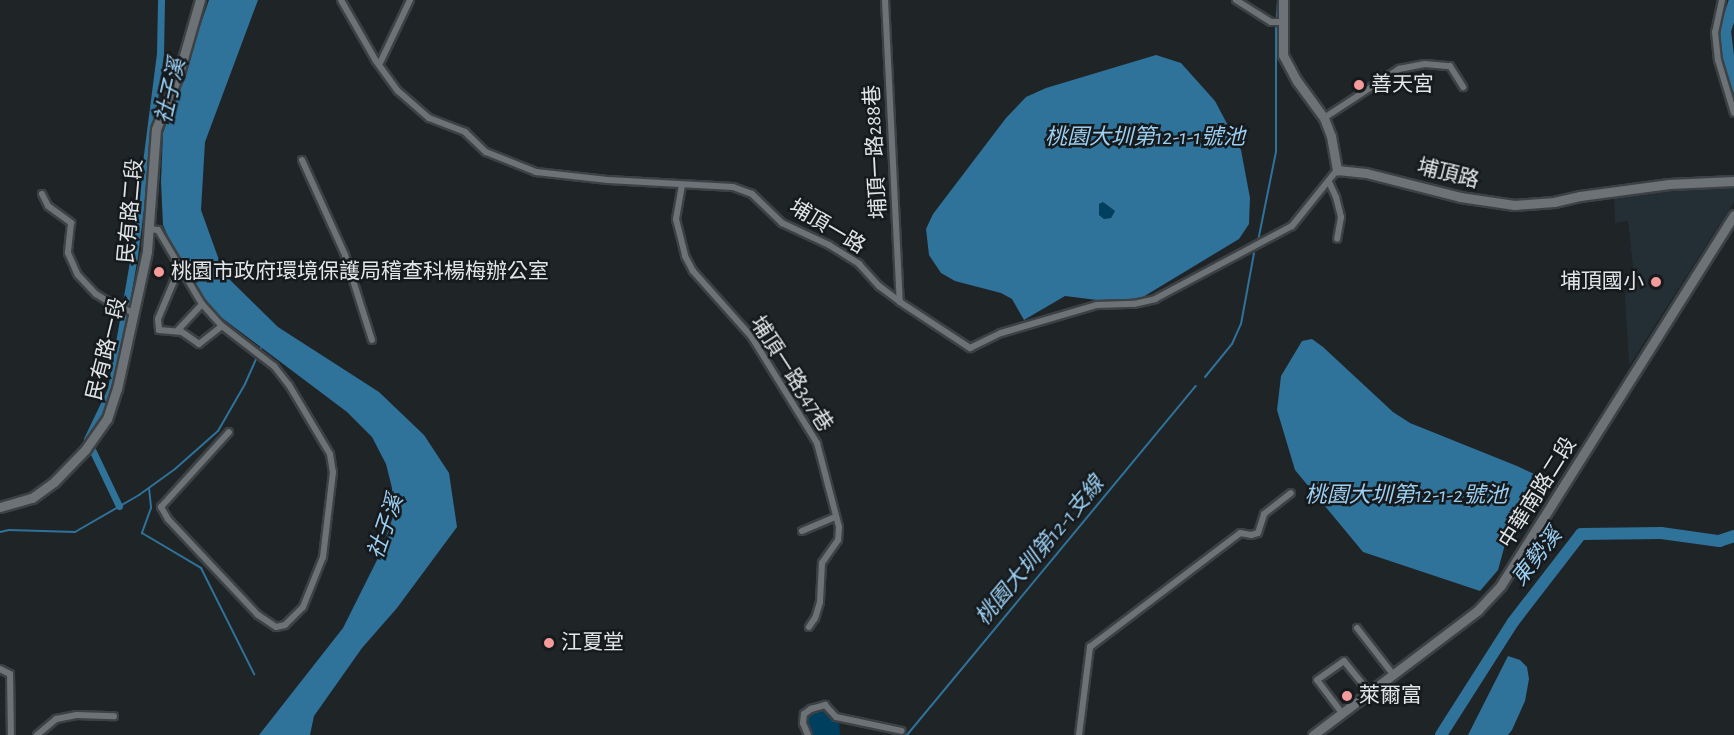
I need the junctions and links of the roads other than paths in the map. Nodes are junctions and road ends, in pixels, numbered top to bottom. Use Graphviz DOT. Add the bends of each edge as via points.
graph roads {
  1 [pos="200,0"];
  2 [pos="341,0"];
  3 [pos="410,0"];
  4 [pos="885,0"];
  5 [pos="1236,0"];
  6 [pos="1283,0"];
  7 [pos="1722,0"];
  8 [pos="1282,22"];
  9 [pos="380,63"];
  10 [pos="1463,87"];
  11 [pos="1734,113"];
  12 [pos="1324,118"];
  13 [pos="302,160"];
  14 [pos="1337,170"];
  15 [pos="1734,181"];
  16 [pos="1329,182"];
  17 [pos="682,185"];
  18 [pos="42,194"];
  19 [pos="1734,215"];
  20 [pos="150,229"];
  21 [pos="1337,239"];
  22 [pos="179,268"];
  23 [pos="141,288"];
  24 [pos="900,302"];
  25 [pos="202,304"];
  26 [pos="128,311"];
  27 [pos="222,326"];
  28 [pos="177,331"];
  29 [pos="372,340"];
  30 [pos="230,432"];
  31 [pos="1291,493"];
  32 [pos="0,507"];
  33 [pos="835,517"];
  34 [pos="802,531"];
  35 [pos="809,627"];
  36 [pos="1357,628"];
  37 [pos="0,669"];
  38 [pos="1392,674"];
  39 [pos="1369,692"];
  40 [pos="1342,713"];
  41 [pos="114,716"];
  42 [pos="902,731"];
  43 [pos="10,735"];
  44 [pos="37,735"];
  45 [pos="808,735"];
  46 [pos="1079,735"];
  47 [pos="1313,735"];
  1 -- 20 [label="street, 民有路二段" via="179,73 156,129"];
  2 -- 9 [label="street, 埔頂一路"];
  3 -- 9 [label="street"];
  4 -- 24 [label="street, 埔頂一路288巷"];
  5 -- 8 [label="street" via="1271,22"];
  6 -- 8 [label="street"];
  7 -- 11 [label="street" via="1715,32 1718,60"];
  8 -- 12 [label="street" via="1283,55"];
  9 -- 17 [label="street, 埔頂一路" via="398,91 416,108 429,118 465,132 486,152 499,158 536,172"];
  10 -- 12 [label="street" via="1450,66 1425,64 1399,69"];
  12 -- 14 [label="street"];
  13 -- 29 [label="street" via="345,255"];
  14 -- 15 [label="street, 埔頂路" via="1366,172 1514,205 1669,184"];
  14 -- 16 [label="street, 埔頂一路"];
  16 -- 21 [label="street" via="1341,217"];
  16 -- 24 [label="street, 埔頂一路" via="1292,226 1155,299 1097,305 1001,333 970,348"];
  17 -- 24 [label="street, 埔頂一路" via="733,188 752,194 782,224 829,245 859,264"];
  17 -- 33 [label="street, 埔頂一路347巷" via="676,219 685,256 693,271 751,336 801,413 817,443"];
  18 -- 26 [label="street" via="48,206 70,223 68,253 78,274 96,294"];
  19 -- 38 [label="street, 中華南路二段" via="1501,585 1478,610"];
  20 -- 22 [label="street" via="158,230"];
  20 -- 23 [label="street, 民有路二段"];
  22 -- 25 [label="street"];
  22 -- 28 [label="street" via="157,324 163,332"];
  23 -- 26 [label="street, 民有路一段"];
  25 -- 27 [label="street"];
  25 -- 28 [label="street"];
  26 -- 32 [label="street, 民有路一段" via="107,419 54,482 32,498"];
  27 -- 28 [label="street" via="199,344"];
  27 -- 30 [label="street" via="264,358 289,385 321,435 332,463 323,557 303,607 285,625 276,627 258,615 161,507"];
  31 -- 46 [label="street" via="1264,514 1258,534 1240,533 1090,647"];
  33 -- 34 [label="street"];
  33 -- 35 [label="street, 埔頂一路347巷" via="838,540 822,563 820,602"];
  36 -- 38 [label="street"];
  37 -- 43 [label="street" via="10,674"];
  38 -- 39 [label="street, 中華南路二段"];
  39 -- 40 [label="street, 中華南路二段"];
  39 -- 40 [label="street" via="1344,662 1317,680"];
  40 -- 47 [label="street, 中華南路二段"];
  41 -- 44 [label="street" via="56,719"];
  42 -- 45 [label="street" via="836,717 825,705 804,714"];
}
